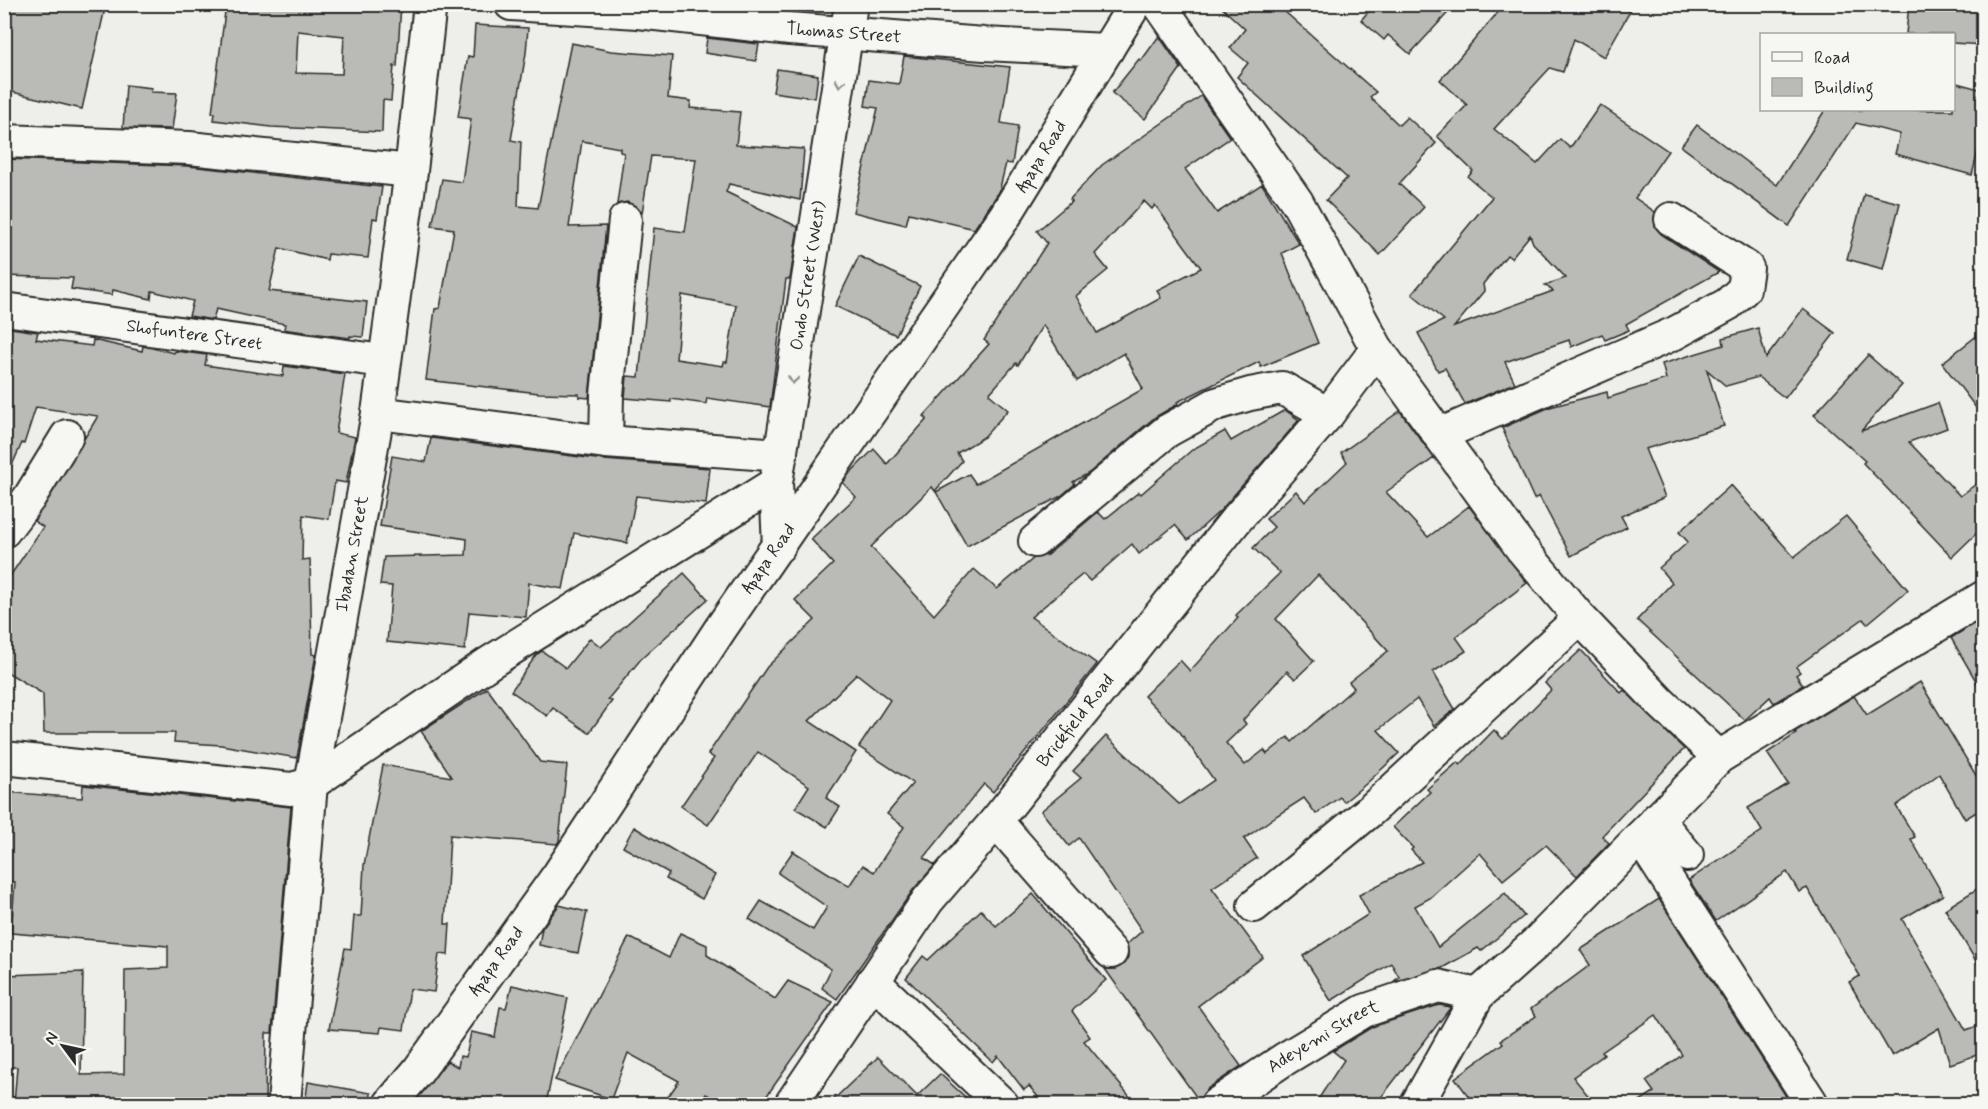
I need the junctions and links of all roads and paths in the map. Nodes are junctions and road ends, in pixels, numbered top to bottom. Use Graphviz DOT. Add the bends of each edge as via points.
graph roads {
  1 [pos="429,4"];
  2 [pos="511,4"];
  3 [pos="1135,4"];
  4 [pos="1159,4"];
  5 [pos="849,19"];
  6 [pos="1107,50"];
  7 [pos="4,141"];
  8 [pos="411,171"];
  9 [pos="1671,219"];
  10 [pos="625,220"];
  11 [pos="4,309"];
  12 [pos="1377,349"];
  13 [pos="383,361"];
  14 [pos="378,413"];
  15 [pos="1328,414"];
  16 [pos="1439,435"];
  17 [pos="67,436"];
  18 [pos="606,442"];
  19 [pos="779,469"];
  20 [pos="4,531"];
  21 [pos="1035,541"];
  22 [pos="779,546"];
  23 [pos="1983,597"];
  24 [pos="1580,618"];
  25 [pos="1719,757"];
  26 [pos="4,759"];
  27 [pos="311,784"];
  28 [pos="996,821"];
  29 [pos="1648,828"];
  30 [pos="1687,855"];
  31 [pos="1254,906"];
  32 [pos="1111,952"];
  33 [pos="873,981"];
  34 [pos="1478,995"];
  35 [pos="1811,1102"];
  36 [pos="284,1104"];
  37 [pos="390,1104"];
  38 [pos="791,1104"];
  39 [pos="1002,1104"];
  40 [pos="1217,1104"];
  41 [pos="1417,1104"];
  1 -- 8 [label="street, Ibadan Street"];
  2 -- 5 [label="street, Thomas Street"];
  3 -- 6 [label="street, Apapa Road"];
  4 -- 12 [label="street" via="1297,202"];
  5 -- 6 [label="street, Thomas Street" via="984,44"];
  5 -- 19 [label="street, Ondo Street (West), one-way"];
  6 -- 22 [label="street, Apapa Road" via="1005,216"];
  7 -- 8 [label="street" via="189,148"];
  8 -- 13 [label="street, Ibadan Street"];
  9 -- 16 [label="street" via="1747,268 1744,289 1736,297 1675,333"];
  10 -- 18 [label="street" via="607,395"];
  11 -- 13 [label="street, Shofuntere Street"];
  12 -- 15 [label="street, Brickfield Road"];
  12 -- 16 [label="street"];
  13 -- 14 [label="street, Ibadan Street"];
  14 -- 18 [label="street"];
  14 -- 27 [label="street, Ibadan Street"];
  15 -- 21 [label="street" via="1282,388 1216,404 1167,430"];
  15 -- 28 [label="street, Brickfield Road" via="1235,521"];
  16 -- 24 [label="street" via="1522,549"];
  17 -- 20 [label="street"];
  18 -- 19 [label="street"];
  19 -- 22 [label="street, Ondo Street (West)"];
  19 -- 27 [label="street"];
  22 -- 37 [label="street, Apapa Road" via="559,874"];
  23 -- 25 [label="street"];
  24 -- 25 [label="street"];
  24 -- 31 [label="street" via="1371,810"];
  25 -- 29 [label="street"];
  26 -- 27 [label="street" via="291,789"];
  27 -- 36 [label="street, Ibadan Street"];
  28 -- 32 [label="street"];
  28 -- 33 [label="street, Brickfield Road" via="928,900"];
  29 -- 30 [label="street"];
  29 -- 34 [label="street" via="1535,944"];
  29 -- 35 [label="street"];
  33 -- 38 [label="street, Brickfield Road"];
  33 -- 39 [label="street"];
  34 -- 40 [label="street, Adeyemi Street" via="1438,986 1364,1011"];
  34 -- 41 [label="street"];
}
